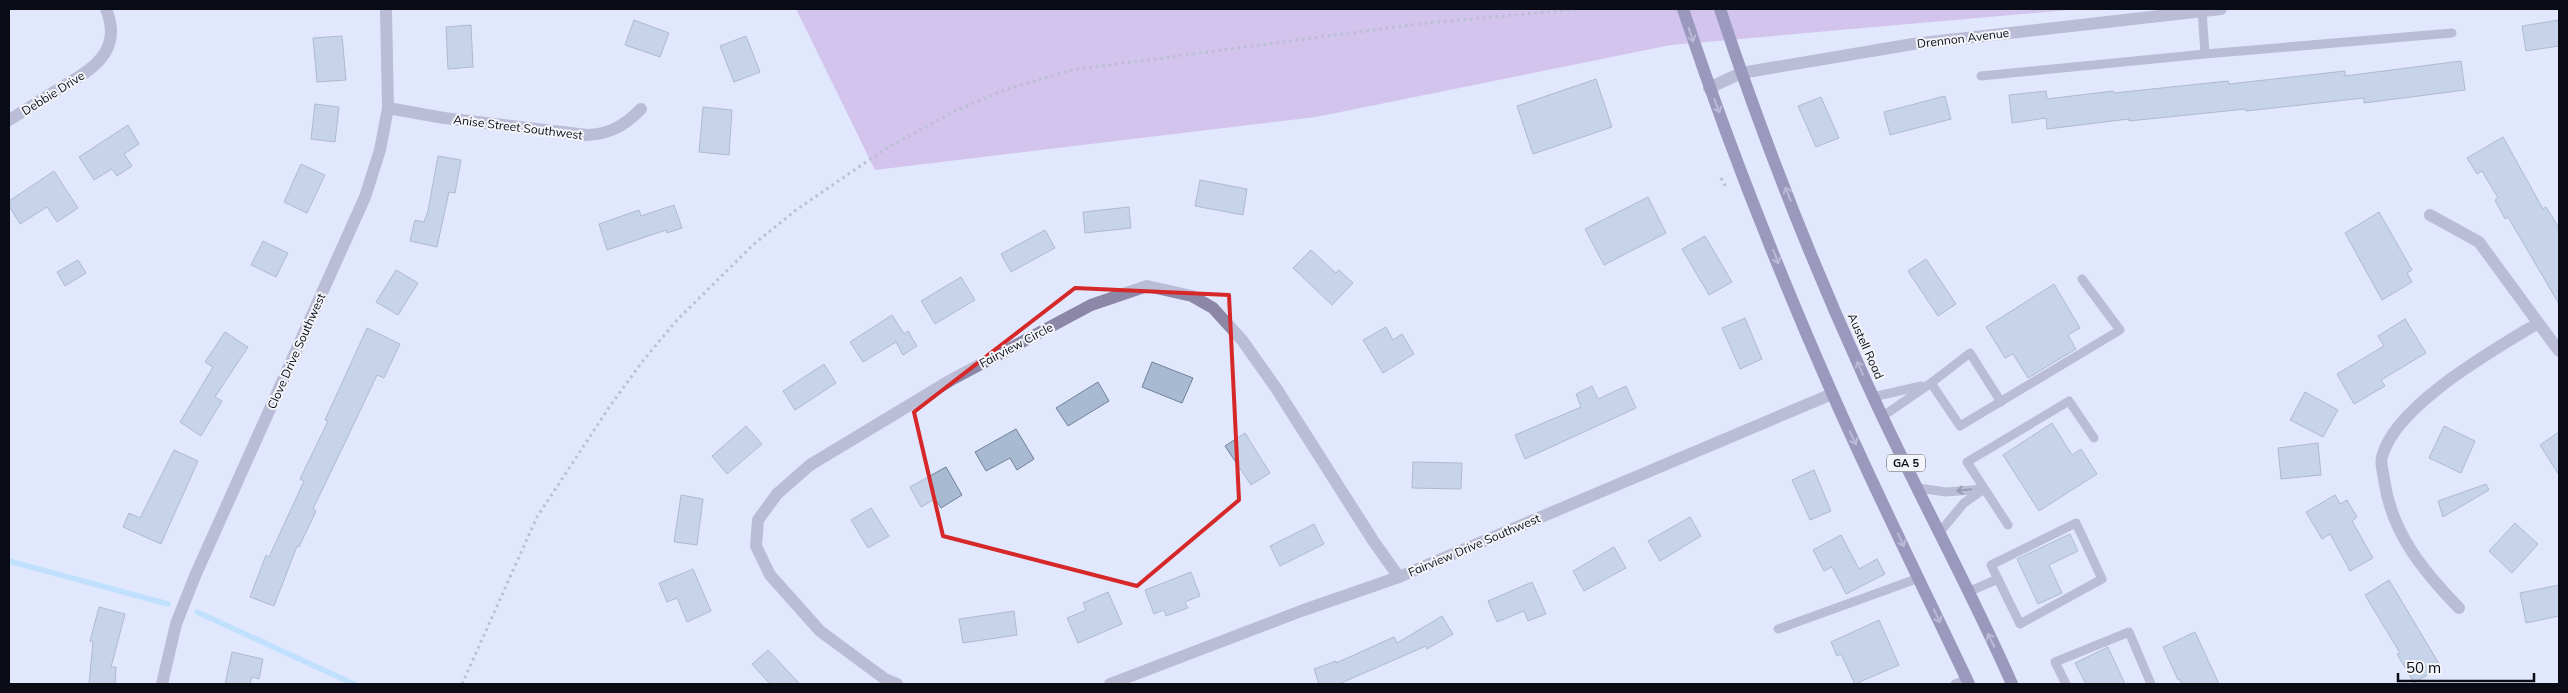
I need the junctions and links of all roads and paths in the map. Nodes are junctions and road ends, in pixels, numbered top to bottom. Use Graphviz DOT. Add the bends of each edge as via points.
graph roads {
  1 [pos="106,9"];
  2 [pos="386,9"];
  3 [pos="1579,9"];
  4 [pos="1683,9"];
  5 [pos="1720,9"];
  6 [pos="2221,9"];
  7 [pos="2202,10"];
  8 [pos="2452,33"];
  9 [pos="2205,54"];
  10 [pos="1741,73"];
  11 [pos="1981,76"];
  12 [pos="1710,88"];
  13 [pos="388,108"];
  14 [pos="641,109"];
  15 [pos="9,120"];
  16 [pos="1721,178"];
  17 [pos="1726,187"];
  18 [pos="2430,215"];
  19 [pos="2082,279"];
  20 [pos="2538,322"];
  21 [pos="2559,352"];
  22 [pos="1931,383"];
  23 [pos="1832,394"];
  24 [pos="1873,396"];
  25 [pos="2001,402"];
  26 [pos="1883,416"];
  27 [pos="2094,438"];
  28 [pos="1918,488"];
  29 [pos="1984,489"];
  30 [pos="2008,526"];
  31 [pos="1940,533"];
  32 [pos="1399,577"];
  33 [pos="1919,578"];
  34 [pos="1998,579"];
  35 [pos="1968,592"];
  36 [pos="2459,608"];
  37 [pos="1778,629"];
  38 [pos="1963,683"];
  39 [pos="162,684"];
  40 [pos="462,684"];
  41 [pos="896,684"];
  42 [pos="1110,684"];
  43 [pos="2012,684"];
  44 [pos="2066,684"];
  45 [pos="2151,684"];
  1 -- 15 [label="street, Debbie Drive" via="111,37 98,63"];
  2 -- 13 [label="street, Clove Drive Southwest"];
  3 -- 40 [label="path" via="1418,24 1072,70 1007,89 957,110 885,149 796,210 754,244 683,314 642,362 537,517"];
  4 -- 12 [label="main road, GA 5, one-way"];
  5 -- 10 [label="main road, Austell Road / GA 5"];
  6 -- 7 [label="street, Drennon Avenue"];
  7 -- 9 [label="lane"];
  7 -- 10 [label="street, Drennon Avenue" via="1913,44"];
  8 -- 9 [label="lane"];
  9 -- 11 [label="lane"];
  10 -- 12 [label="street, Drennon Avenue"];
  24 -- 10 [label="main road, Austell Road / GA 5, one-way" via="1806,239"];
  12 -- 23 [label="main road, GA 5, one-way"];
  13 -- 14 [label="street, Anise Street Southwest" via="587,135 606,134 627,123"];
  13 -- 39 [label="street, Clove Drive Southwest" via="380,150 365,197 195,576 176,624"];
  16 -- 17 [label="path"];
  18 -- 20 [label="street" via="2478,242"];
  19 -- 25 [label="lane" via="2120,330"];
  20 -- 21 [label="street"];
  20 -- 36 [label="street" via="2450,378 2426,398 2389,441 2382,458 2385,486 2396,527 2427,574"];
  22 -- 24 [label="lane" via="1908,391"];
  22 -- 25 [label="lane" via="1960,426"];
  22 -- 25 [label="lane" via="1970,353"];
  22 -- 26 [label="lane"];
  23 -- 32 [label="street, Fairview Drive Southwest"];
  23 -- 33 [label="main road, GA 5, one-way"];
  24 -- 26 [label="main road, Austell Road / GA 5"];
  26 -- 28 [label="main road, Austell Road / GA 5"];
  27 -- 29 [label="lane" via="2069,401 1967,462"];
  29 -- 28 [label="lane, one-way" via="1946,492"];
  28 -- 31 [label="main road, Austell Road / GA 5"];
  29 -- 30 [label="lane"];
  29 -- 31 [label="lane" via="1964,503"];
  31 -- 35 [label="main road, Austell Road / GA 5"];
  32 -- 41 [label="street, Fairview Circle" via="1242,340 1213,308 1192,296 1148,286 1091,305 951,380 810,465 777,494 758,520 756,546 770,575 820,631"];
  32 -- 42 [label="street, Fairview Drive Southwest"];
  33 -- 37 [label="lane"];
  33 -- 38 [label="main road, GA 5, one-way"];
  34 -- 34 [label="lane" via="2020,624 2102,579 2076,523 1991,565"];
  34 -- 35 [label="lane"];
  43 -- 35 [label="main road, Austell Road / GA 5, one-way"];
  44 -- 45 [label="lane" via="2056,662 2128,632"];
}
